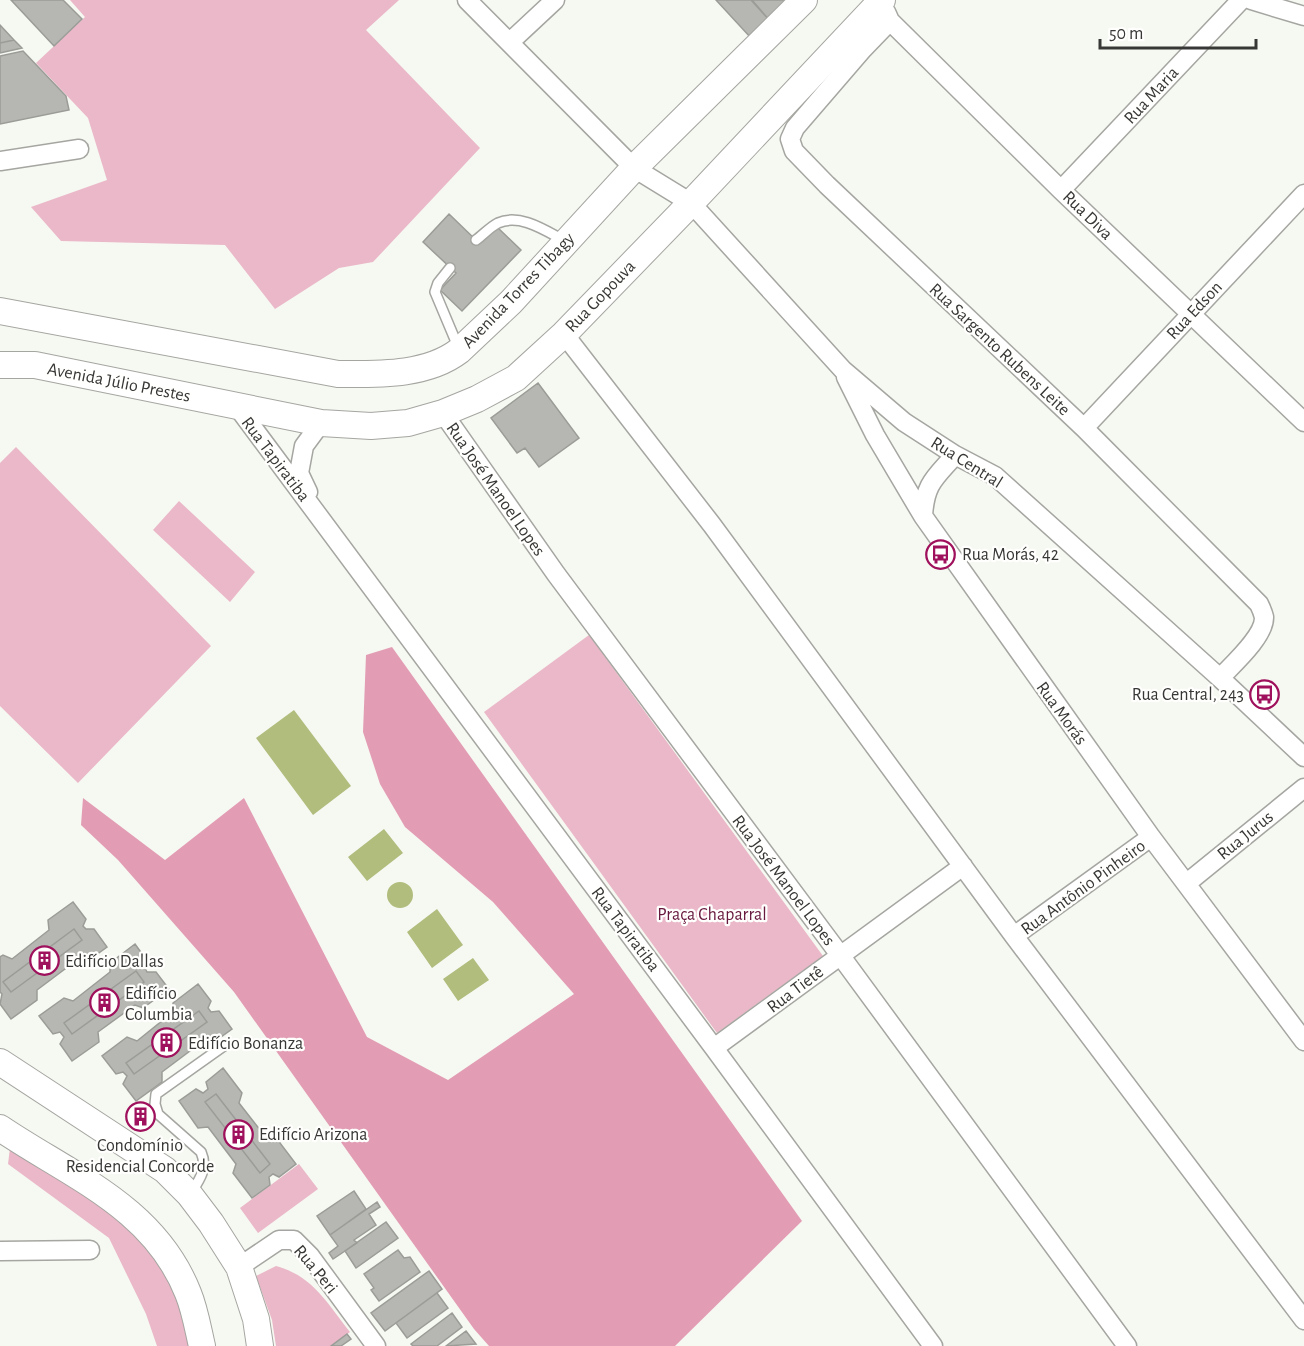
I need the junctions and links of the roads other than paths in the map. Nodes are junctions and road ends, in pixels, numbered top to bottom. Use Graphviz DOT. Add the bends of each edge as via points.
graph roads {
  1 [pos="467,0"];
  2 [pos="555,0"];
  3 [pos="804,0"];
  4 [pos="1241,0"];
  5 [pos="1251,0"];
  6 [pos="884,8"];
  7 [pos="1304,15"];
  8 [pos="510,42"];
  9 [pos="79,150"];
  10 [pos="0,161"];
  11 [pos="634,168"];
  12 [pos="1061,190"];
  13 [pos="1304,194"];
  14 [pos="691,203"];
  15 [pos="476,240"];
  16 [pos="567,242"];
  17 [pos="450,268"];
  18 [pos="1,310"];
  19 [pos="1190,314"];
  20 [pos="564,334"];
  21 [pos="459,351"];
  22 [pos="0,365"];
  23 [pos="843,370"];
  24 [pos="236,405"];
  25 [pos="443,413"];
  26 [pos="1304,422"];
  27 [pos="321,423"];
  28 [pos="1084,428"];
  29 [pos="956,455"];
  30 [pos="316,513"];
  31 [pos="922,516"];
  32 [pos="1220,678"];
  33 [pos="1304,757"];
  34 [pos="1304,788"];
  35 [pos="1151,837"];
  36 [pos="963,867"];
  37 [pos="1187,883"];
  38 [pos="1014,936"];
  39 [pos="840,955"];
  40 [pos="1304,1041"];
  41 [pos="225,1045"];
  42 [pos="714,1048"];
  43 [pos="3,1067"];
  44 [pos="0,1128"];
  45 [pos="189,1194"];
  46 [pos="90,1250"];
  47 [pos="0,1251"];
  48 [pos="239,1267"];
  49 [pos="1304,1320"];
  50 [pos="202,1346"];
  51 [pos="260,1346"];
  52 [pos="376,1346"];
  53 [pos="933,1346"];
  54 [pos="1126,1346"];
  1 -- 8 [label="street, Rua Central"];
  2 -- 8 [label="street"];
  3 -- 11 [label="main road, Avenida Torres Tibagy"];
  4 -- 12 [label="street, Rua Maria"];
  5 -- 7 [label="street"];
  6 -- 12 [label="street, Rua Diva"];
  6 -- 14 [label="main road, Rua Gopouva"];
  6 -- 28 [label="street, Rua Sargento Rubens Leite" via="863,49 795,128 790,139 794,151"];
  8 -- 11 [label="street, Rua Central"];
  9 -- 10 [label="street"];
  11 -- 14 [label="street, Rua Central"];
  11 -- 16 [label="main road, Avenida Torres Tibagy"];
  12 -- 19 [label="street, Rua Diva"];
  13 -- 19 [label="street, Rua Edson"];
  14 -- 20 [label="main road, Rua Gopouva"];
  14 -- 23 [label="street, Rua Central"];
  15 -- 16 [label="lane" via="499,222 516,220"];
  16 -- 21 [label="main road, Avenida Torres Tibagy"];
  17 -- 21 [label="lane" via="435,292"];
  18 -- 21 [label="main road, Avenida Torres Tibagy" via="338,374 386,374 428,366"];
  19 -- 26 [label="street, Rua Diva"];
  19 -- 28 [label="street, Rua Edson"];
  20 -- 25 [label="main road, Rua Gopouva" via="516,378"];
  20 -- 36 [label="street" via="712,525"];
  22 -- 24 [label="main road, Avenida Júlio Prestes" via="35,365"];
  23 -- 29 [label="street, Rua Central" via="904,422"];
  23 -- 31 [label="street, Rua Morás"];
  24 -- 27 [label="main road, Rua Gopouva"];
  24 -- 30 [label="street, Rua Tapiratiba"];
  25 -- 27 [label="main road, Rua Gopouva" via="408,423"];
  25 -- 39 [label="street, Rua José Manoel Lopes" via="556,574"];
  27 -- 30 [label="street, Rua Tapiratiba" via="304,446 299,472"];
  28 -- 32 [label="street, Rua Sargento Rubens Leite" via="1259,604 1263,627"];
  29 -- 31 [label="street" via="924,496"];
  29 -- 32 [label="street, Rua Central" via="995,476"];
  30 -- 42 [label="street, Rua Tapiratiba"];
  31 -- 35 [label="street, Rua Morás"];
  32 -- 33 [label="street, Rua Central"];
  34 -- 37 [label="street, Rua Jurus"];
  35 -- 37 [label="street, Rua Morás"];
  35 -- 38 [label="street, Rua Antônio Pinheiro"];
  36 -- 38 [label="street"];
  36 -- 39 [label="street, Rua Tietê"];
  37 -- 40 [label="street, Rua Morás"];
  38 -- 49 [label="street"];
  39 -- 42 [label="street, Rua Tietê"];
  39 -- 54 [label="street, Rua José Manoel Lopes"];
  41 -- 45 [label="lane" via="156,1094 158,1114 205,1160 202,1175"];
  42 -- 53 [label="street, Rua Tapiratiba"];
  43 -- 45 [label="main road" via="165,1170"];
  44 -- 50 [label="main road" via="103,1191 147,1228 173,1262 189,1294"];
  45 -- 48 [label="main road"];
  46 -- 47 [label="street"];
  48 -- 51 [label="main road" via="256,1319"];
  48 -- 52 [label="street, Rua Peri" via="279,1240 294,1240"];
}
